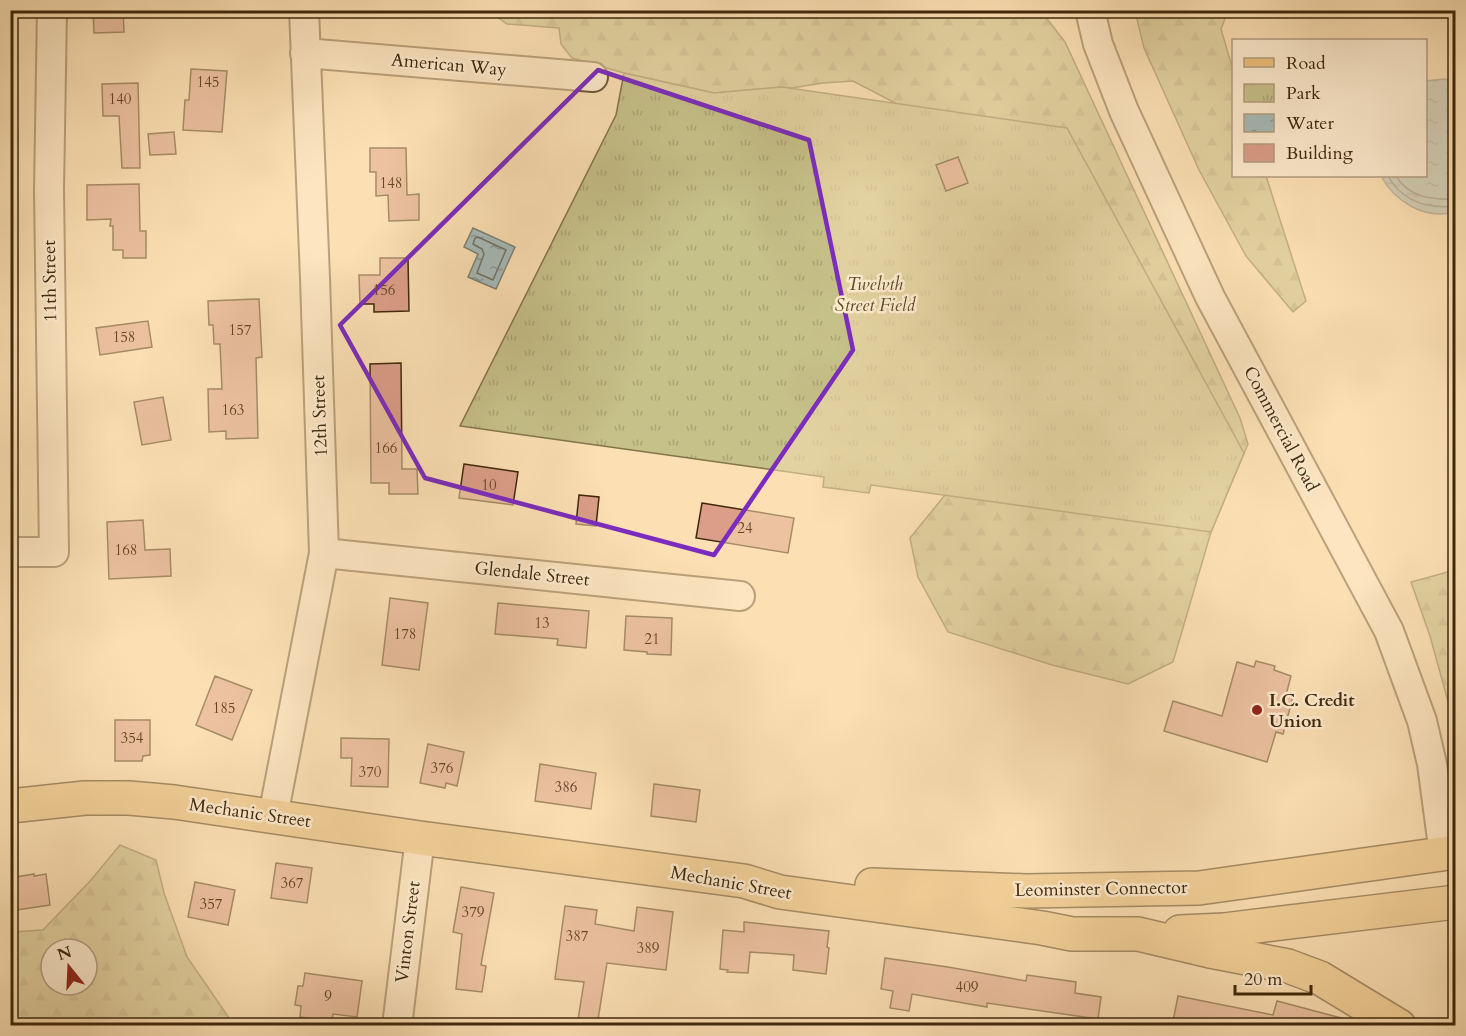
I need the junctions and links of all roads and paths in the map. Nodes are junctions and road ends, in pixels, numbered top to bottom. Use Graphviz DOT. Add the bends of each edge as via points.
graph roads {
  1 [pos="52,10"];
  2 [pos="304,10"];
  3 [pos="1090,10"];
  4 [pos="305,53"];
  5 [pos="592,77"];
  6 [pos="10,552"];
  7 [pos="324,553"];
  8 [pos="740,596"];
  9 [pos="10,806"];
  10 [pos="273,816"];
  11 [pos="420,838"];
  12 [pos="1450,853"];
  13 [pos="744,881"];
  14 [pos="1455,903"];
  15 [pos="1138,934"];
  16 [pos="397,1026"];
  17 [pos="1399,1026"];
  1 -- 6 [label="street, 11th Street" via="49,190 54,552"];
  2 -- 4 [label="street, 12th Street"];
  3 -- 12 [label="street, Commercial Road" via="1098,44 1124,111 1210,297 1389,632 1422,721"];
  4 -- 5 [label="street, American Way"];
  4 -- 7 [label="street, 12th Street"];
  7 -- 8 [label="street, Glendale Street"];
  7 -- 10 [label="street, 12th Street"];
  9 -- 10 [label="main road, Mechanic Street" via="129,798"];
  10 -- 11 [label="main road, Mechanic Street"];
  11 -- 13 [label="main road, Mechanic Street"];
  11 -- 16 [label="street, Vinton Street"];
  12 -- 13 [label="main road, Leominster Connector" via="1199,888 1026,891 784,878"];
  12 -- 14 [label="main road"];
  13 -- 15 [label="main road, Mechanic Street" via="780,892 1072,934"];
  14 -- 15 [label="main road" via="1224,930"];
  15 -- 17 [label="main road, Mechanic Street" via="1288,966 1320,978"];
}
